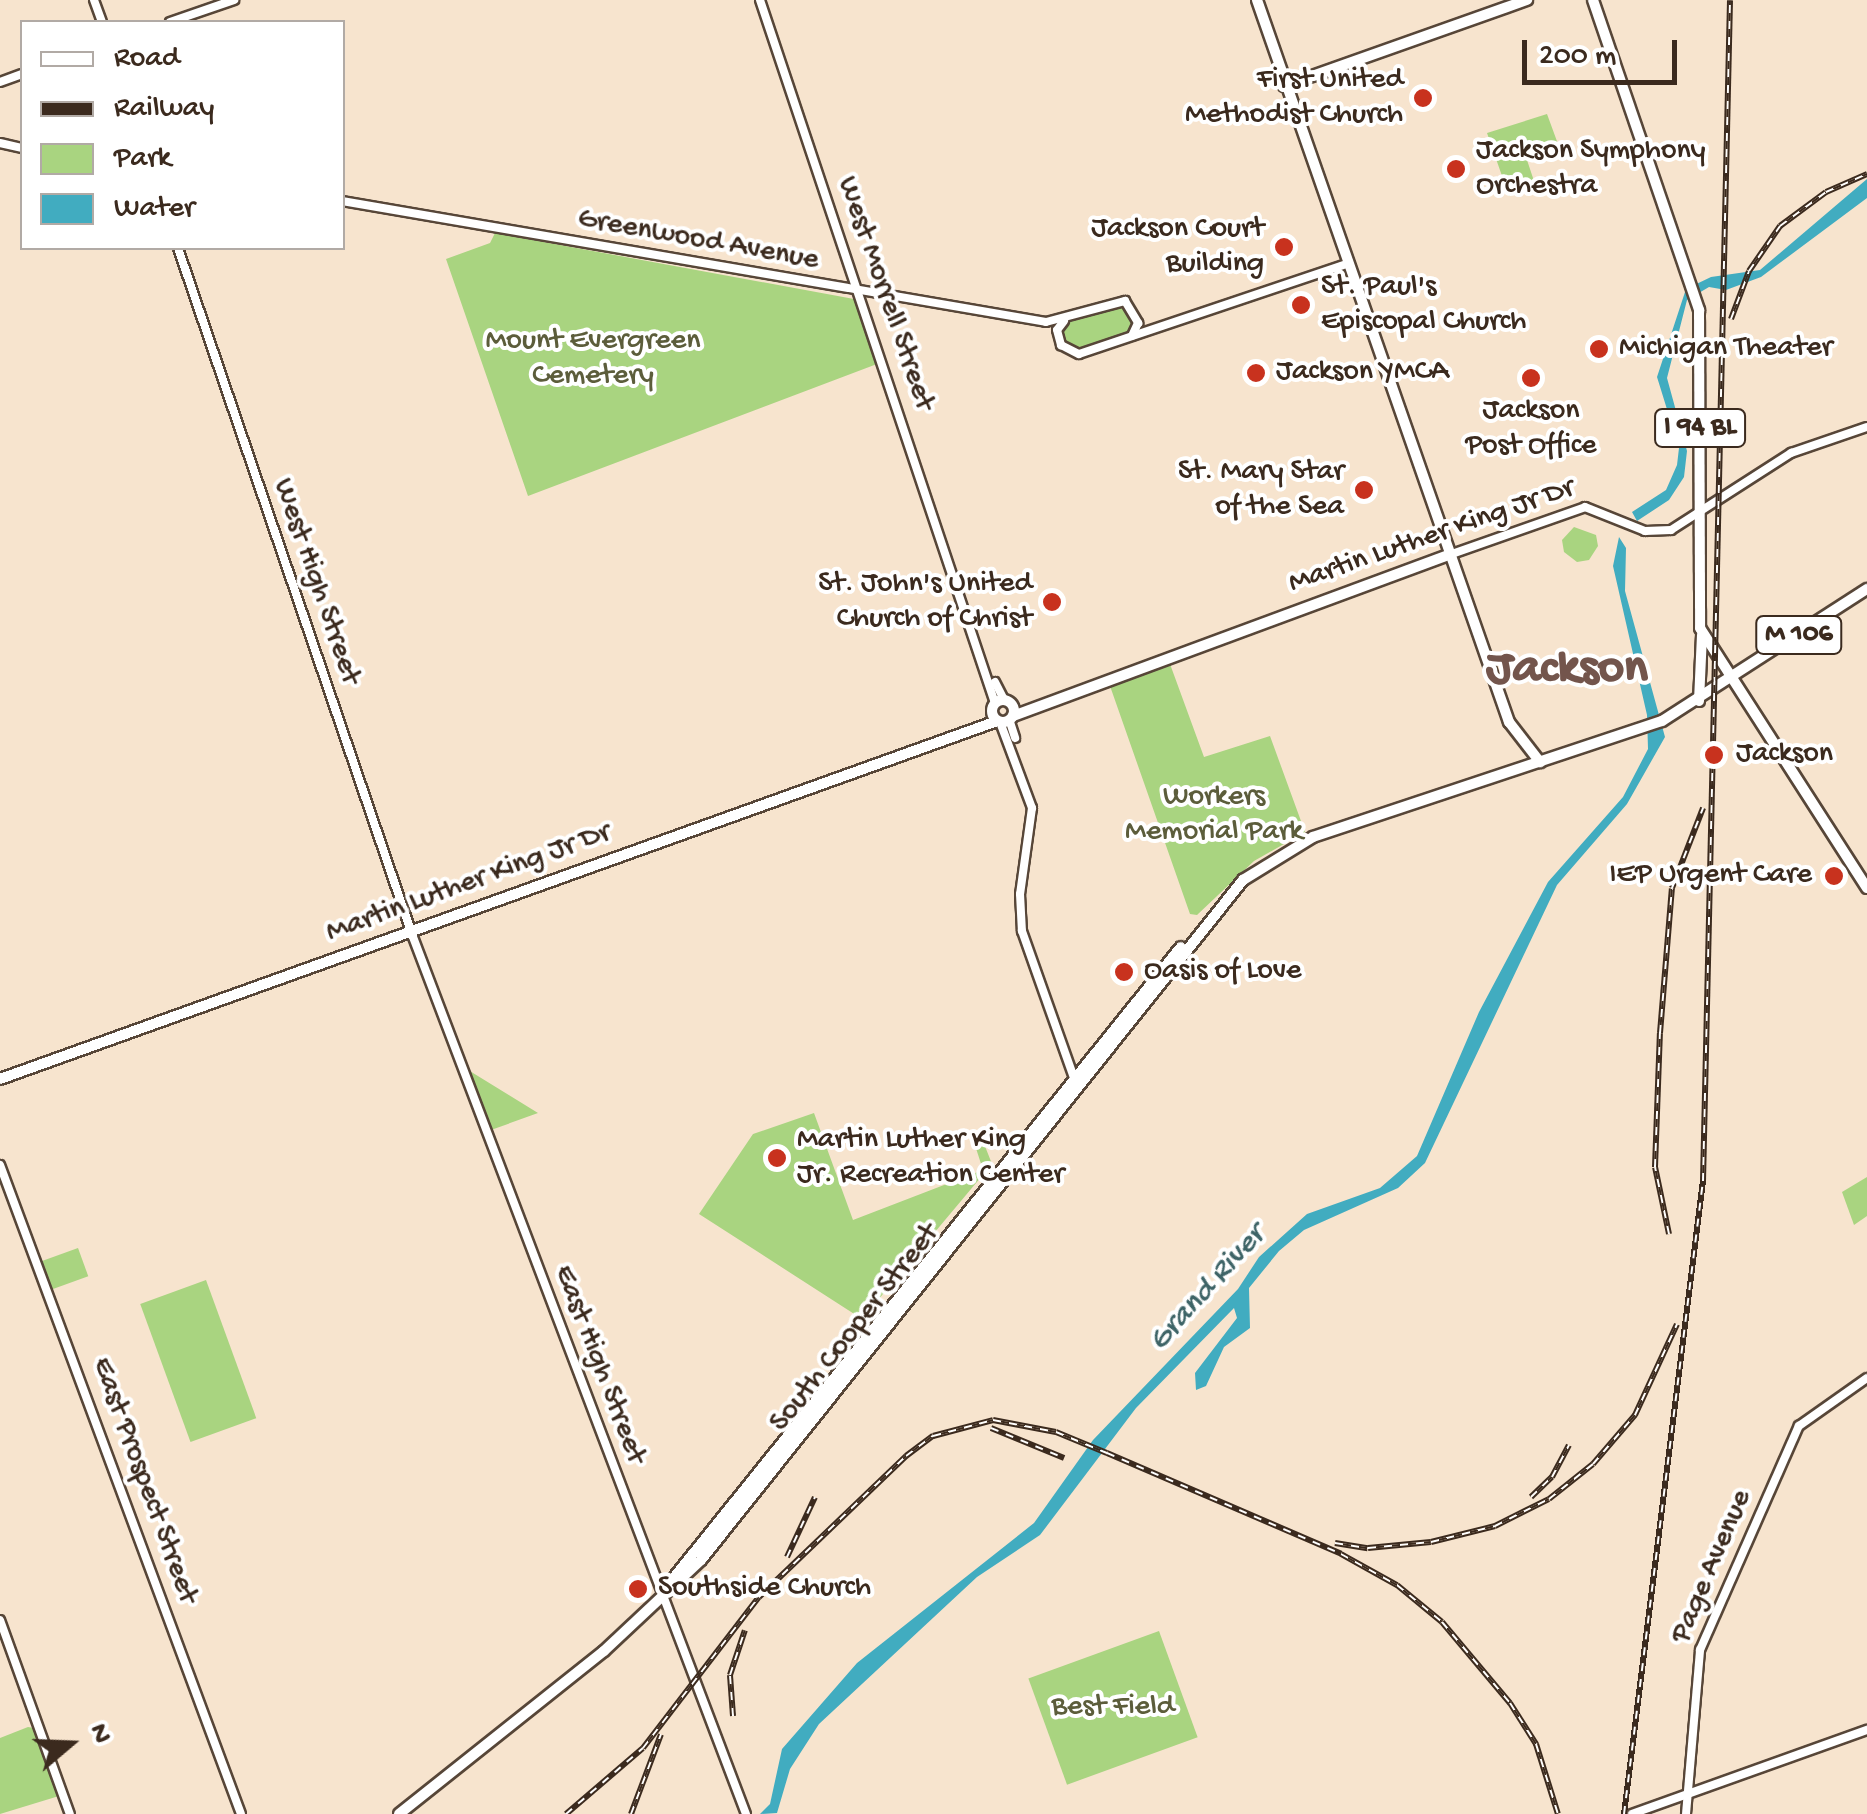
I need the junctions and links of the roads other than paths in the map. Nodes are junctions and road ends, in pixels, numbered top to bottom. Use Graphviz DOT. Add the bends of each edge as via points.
graph roads {
  1 [pos="234,0"];
  2 [pos="760,0"];
  3 [pos="1256,0"];
  4 [pos="1527,0"];
  5 [pos="1593,0"];
  6 [pos="176,20"];
  7 [pos="1284,86"];
  8 [pos="345,202"];
  9 [pos="179,250"];
  10 [pos="1348,264"];
  11 [pos="860,293"];
  12 [pos="1064,321"];
  13 [pos="1046,322"];
  14 [pos="1138,323"];
  15 [pos="1148,332"];
  16 [pos="1132,336"];
  17 [pos="1059,340"];
  18 [pos="1867,426"];
  19 [pos="1699,514"];
  20 [pos="1449,555"];
  21 [pos="1867,589"];
  22 [pos="1702,634"];
  23 [pos="1731,680"];
  24 [pos="1699,701"];
  25 [pos="1003,712"];
  26 [pos="1540,762"];
  27 [pos="1867,888"];
  28 [pos="411,931"];
  29 [pos="0,1079"];
  30 [pos="1076,1083"];
  31 [pos="0,1165"];
  32 [pos="1867,1378"];
  33 [pos="660,1597"];
  34 [pos="0,1620"];
  35 [pos="1867,1730"];
  36 [pos="1688,1793"];
  37 [pos="746,1812"];
  38 [pos="70,1814"];
  39 [pos="241,1814"];
  40 [pos="399,1814"];
  41 [pos="1632,1814"];
  42 [pos="1686,1814"];
  1 -- 6 [label="street"];
  2 -- 11 [label="street, West Morrell Street"];
  3 -- 7 [label="main road"];
  4 -- 7 [label="main road"];
  5 -- 19 [label="main road, I 94 BL" via="1696,300"];
  7 -- 10 [label="main road"];
  8 -- 11 [label="street, Greenwood Avenue"];
  9 -- 28 [label="street, West High Street"];
  10 -- 15 [label="street"];
  10 -- 20 [label="main road"];
  11 -- 13 [label="street, Greenwood Avenue"];
  11 -- 25 [label="street, West Morrell Street"];
  12 -- 13 [label="street, Greenwood Avenue"];
  12 -- 14 [label="street, Greenwood Avenue" via="1122,301 1132,305"];
  12 -- 17 [label="street"];
  13 -- 17 [label="street"];
  14 -- 15 [label="street"];
  14 -- 16 [label="street"];
  15 -- 16 [label="street"];
  16 -- 17 [label="street" via="1079,354"];
  18 -- 19 [label="street, Martin Luther King Jr Dr" via="1790,453"];
  19 -- 20 [label="street, Martin Luther King Jr Dr" via="1654,532 1585,507"];
  19 -- 22 [label="main road, I 94 BL"];
  20 -- 25 [label="main road, Martin Luther King Jr Dr" via="1054,700"];
  20 -- 26 [label="main road" via="1511,727"];
  21 -- 23 [label="main road, M 106"];
  22 -- 23 [label="main road"];
  22 -- 24 [label="main road"];
  23 -- 24 [label="main road, South Cooper Street"];
  23 -- 27 [label="main road"];
  24 -- 26 [label="main road, South Cooper Street"];
  25 -- 28 [label="main road, Martin Luther King Jr Dr" via="955,737"];
  25 -- 30 [label="street, West Morrell Street" via="1033,816 1021,923"];
  26 -- 30 [label="main road, South Cooper Street" via="1299,843 1243,880"];
  28 -- 29 [label="main road, Martin Luther King Jr Dr"];
  28 -- 33 [label="street, East High Street"];
  30 -- 33 [label="main road, South Cooper Street" via="751,1502"];
  31 -- 39 [label="street, East Prospect Street"];
  32 -- 36 [label="street, Page Avenue" via="1800,1426 1700,1650"];
  33 -- 37 [label="street, East High Street"];
  33 -- 40 [label="main road, South Cooper Street" via="539,1705"];
  34 -- 38 [label="street"];
  35 -- 36 [label="street"];
  36 -- 41 [label="street"];
  36 -- 42 [label="street, Page Avenue"];
}
